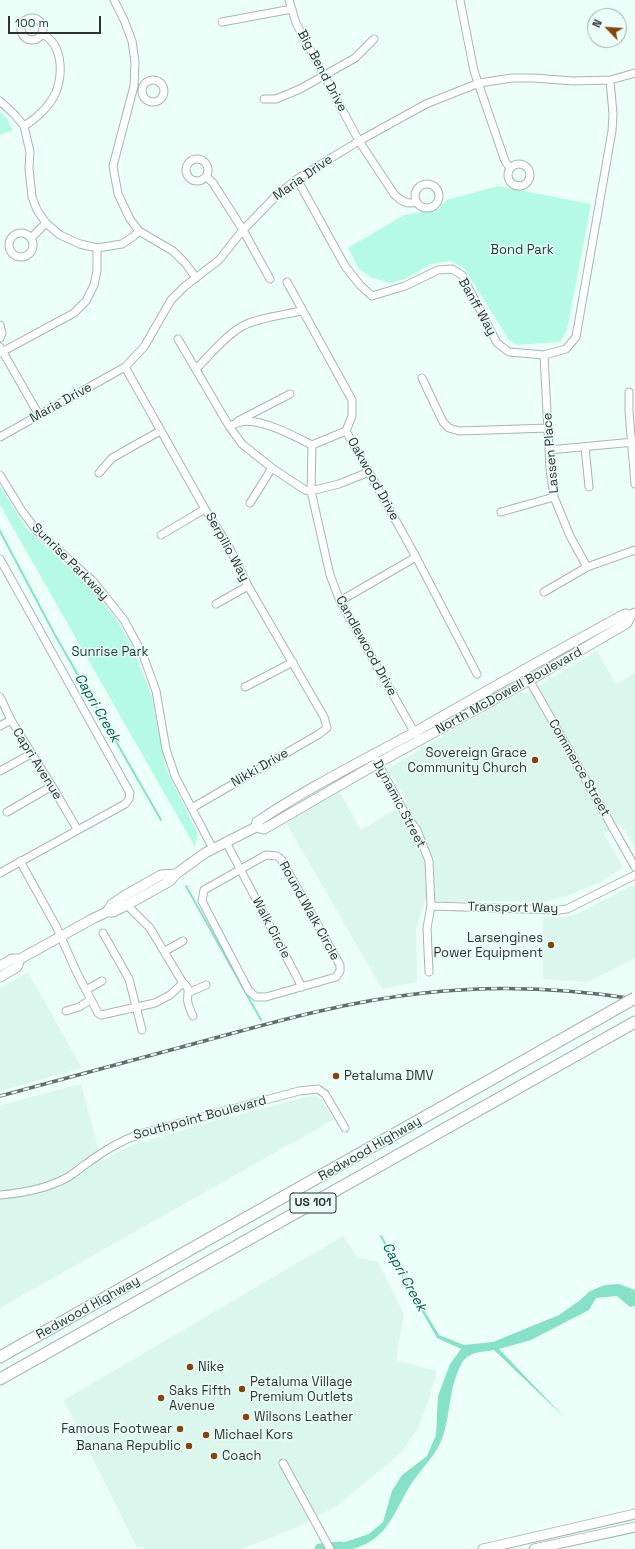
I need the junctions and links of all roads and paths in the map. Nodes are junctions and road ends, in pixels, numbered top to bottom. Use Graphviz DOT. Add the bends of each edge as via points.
graph roads {
  1 [pos="114,0"];
  2 [pos="289,0"];
  3 [pos="460,0"];
  4 [pos="292,9"];
  5 [pos="222,22"];
  6 [pos="42,34"];
  7 [pos="374,39"];
  8 [pos="635,73"];
  9 [pos="324,76"];
  10 [pos="610,80"];
  11 [pos="479,83"];
  12 [pos="134,86"];
  13 [pos="142,88"];
  14 [pos="264,99"];
  15 [pos="0,101"];
  16 [pos="24,126"];
  17 [pos="359,141"];
  18 [pos="510,168"];
  19 [pos="206,176"];
  20 [pos="297,179"];
  21 [pos="418,202"];
  22 [pos="46,223"];
  23 [pos="243,230"];
  24 [pos="139,231"];
  25 [pos="31,238"];
  26 [pos="98,248"];
  27 [pos="196,278"];
  28 [pos="270,279"];
  29 [pos="287,282"];
  30 [pos="301,311"];
  31 [pos="0,325"];
  32 [pos="0,338"];
  33 [pos="178,339"];
  34 [pos="1,350"];
  35 [pos="544,355"];
  36 [pos="125,367"];
  37 [pos="196,369"];
  38 [pos="422,378"];
  39 [pos="630,392"];
  40 [pos="290,394"];
  41 [pos="39,415"];
  42 [pos="229,426"];
  43 [pos="548,428"];
  44 [pos="160,431"];
  45 [pos="346,431"];
  46 [pos="0,437"];
  47 [pos="633,442"];
  48 [pos="312,445"];
  49 [pos="585,447"];
  50 [pos="549,450"];
  51 [pos="272,468"];
  52 [pos="369,472"];
  53 [pos="99,473"];
  54 [pos="0,475"];
  55 [pos="635,484"];
  56 [pos="589,487"];
  57 [pos="311,491"];
  58 [pos="554,497"];
  59 [pos="250,503"];
  60 [pos="205,509"];
  61 [pos="501,512"];
  62 [pos="161,534"];
  63 [pos="635,550"];
  64 [pos="416,557"];
  65 [pos="0,559"];
  66 [pos="587,567"];
  67 [pos="248,586"];
  68 [pos="544,592"];
  69 [pos="340,601"];
  70 [pos="216,604"];
  71 [pos="633,614"];
  72 [pos="293,662"];
  73 [pos="523,669"];
  74 [pos="477,674"];
  75 [pos="530,680"];
  76 [pos="245,687"];
  77 [pos="0,697"];
  78 [pos="11,720"];
  79 [pos="0,726"];
  80 [pos="327,728"];
  81 [pos="415,732"];
  82 [pos="420,741"];
  83 [pos="31,754"];
  84 [pos="375,759"];
  85 [pos="0,771"];
  86 [pos="52,786"];
  87 [pos="192,808"];
  88 [pos="7,812"];
  89 [pos="77,830"];
  90 [pos="226,842"];
  91 [pos="213,849"];
  92 [pos="20,862"];
  93 [pos="635,867"];
  94 [pos="240,869"];
  95 [pos="0,873"];
  96 [pos="176,874"];
  97 [pos="635,875"];
  98 [pos="127,905"];
  99 [pos="431,906"];
  100 [pos="107,912"];
  101 [pos="103,933"];
  102 [pos="61,935"];
  103 [pos="183,941"];
  104 [pos="165,951"];
  105 [pos="20,959"];
  106 [pos="0,966"];
  107 [pos="429,972"];
  108 [pos="0,977"];
  109 [pos="102,981"];
  110 [pos="183,983"];
  111 [pos="206,985"];
  112 [pos="302,987"];
  113 [pos="86,990"];
  114 [pos="190,992"];
  115 [pos="635,998"];
  116 [pos="90,1000"];
  117 [pos="136,1007"];
  118 [pos="66,1011"];
  119 [pos="193,1016"];
  120 [pos="631,1025"];
  121 [pos="142,1030"];
  122 [pos="346,1128"];
  123 [pos="0,1195"];
  124 [pos="0,1357"];
  125 [pos="0,1379"];
  126 [pos="284,1463"];
  127 [pos="635,1514"];
  128 [pos="635,1527"];
  129 [pos="556,1532"];
  130 [pos="561,1546"];
  131 [pos="330,1549"];
  132 [pos="483,1549"];
  133 [pos="534,1549"];
  1 -- 12 [label="street" via="132,41 135,62"];
  2 -- 4 [label="street, Big Bend Drive"];
  3 -- 11 [label="street" via="474,71"];
  4 -- 5 [label="street"];
  4 -- 9 [label="street, Big Bend Drive" via="296,23"];
  6 -- 16 [label="street" via="48,36 55,44 60,57 60,75 55,93 45,108"];
  7 -- 9 [label="street" via="355,58"];
  8 -- 10 [label="street, Maria Drive"];
  9 -- 14 [label="street" via="276,99"];
  9 -- 17 [label="street, Big Bend Drive"];
  10 -- 11 [label="street, Maria Drive" via="512,78"];
  10 -- 35 [label="street, Banff Way" via="612,131 576,337 566,350"];
  11 -- 17 [label="street, Maria Drive" via="426,104"];
  11 -- 18 [label="street" via="505,161"];
  12 -- 13 [label="street"];
  12 -- 24 [label="street" via="112,166 118,194"];
  15 -- 16 [label="street"];
  16 -- 22 [label="street" via="30,152 32,197"];
  17 -- 20 [label="street, Maria Drive"];
  17 -- 21 [label="street, Big Bend Drive" via="394,194 402,201 411,204"];
  19 -- 23 [label="street"];
  20 -- 23 [label="street, Maria Drive" via="276,196"];
  20 -- 35 [label="street, Banff Way" via="345,266 372,296 405,286 438,270 452,270 462,275 497,343 509,352"];
  22 -- 25 [label="street"];
  22 -- 26 [label="street" via="60,235 80,244"];
  23 -- 27 [label="street, Maria Drive" via="218,260"];
  23 -- 28 [label="street"];
  24 -- 26 [label="street" via="122,244"];
  24 -- 27 [label="street" via="173,250"];
  26 -- 34 [label="street" via="94,285 86,301 74,313"];
  27 -- 36 [label="street, Maria Drive" via="172,300 144,347"];
  29 -- 30 [label="street, Oakwood Drive"];
  30 -- 37 [label="street" via="242,326 229,335"];
  30 -- 45 [label="street, Oakwood Drive" via="352,400 352,416"];
  31 -- 32 [label="street"];
  33 -- 37 [label="street"];
  34 -- 41 [label="street"];
  35 -- 43 [label="street, Lassen Place"];
  36 -- 41 [label="street, Maria Drive"];
  36 -- 44 [label="street, Serpilio Way"];
  37 -- 42 [label="street"];
  38 -- 43 [label="street" via="443,422 449,428 459,431"];
  39 -- 47 [label="street"];
  40 -- 42 [label="street"];
  41 -- 46 [label="street, Maria Drive"];
  42 -- 48 [label="street" via="247,421 288,433"];
  42 -- 51 [label="street" via="242,444"];
  43 -- 50 [label="street, Lassen Place"];
  44 -- 53 [label="street" via="112,458"];
  44 -- 60 [label="street, Serpilio Way"];
  45 -- 48 [label="street"];
  45 -- 52 [label="street, Oakwood Drive"];
  47 -- 49 [label="street"];
  47 -- 55 [label="street"];
  48 -- 57 [label="street, Candlewood Drive"];
  49 -- 50 [label="street"];
  49 -- 56 [label="street"];
  50 -- 58 [label="street, Lassen Place"];
  51 -- 57 [label="street" via="305,490"];
  51 -- 59 [label="street"];
  52 -- 57 [label="street" via="339,484"];
  52 -- 64 [label="street, Oakwood Drive"];
  54 -- 87 [label="street, Sunrise Parkway" via="37,531 93,581 124,620 143,655 156,691 166,749 175,776"];
  57 -- 69 [label="street, Candlewood Drive" via="330,575"];
  58 -- 61 [label="street"];
  58 -- 66 [label="street, Lassen Place" via="570,536"];
  60 -- 62 [label="street"];
  60 -- 67 [label="street, Serpilio Way" via="229,547"];
  63 -- 66 [label="street"];
  64 -- 69 [label="street"];
  64 -- 74 [label="street, Oakwood Drive"];
  65 -- 89 [label="street" via="130,793 125,804"];
  66 -- 68 [label="street"];
  67 -- 70 [label="street"];
  67 -- 72 [label="street, Serpilio Way"];
  69 -- 81 [label="street, Candlewood Drive"];
  71 -- 73 [label="main road, North McDowell Boulevard" via="625,614"];
  71 -- 75 [label="main road, North McDowell Boulevard" via="627,623"];
  72 -- 76 [label="street"];
  72 -- 80 [label="street, Serpilio Way" via="324,717"];
  73 -- 75 [label="street, Commerce Street"];
  73 -- 81 [label="main road, North McDowell Boulevard"];
  75 -- 82 [label="main road, North McDowell Boulevard"];
  75 -- 93 [label="street, Commerce Street"];
  77 -- 78 [label="street, Capri Avenue"];
  78 -- 79 [label="street"];
  78 -- 83 [label="street, Capri Avenue"];
  80 -- 87 [label="street, Nikki Drive"];
  81 -- 82 [label="street, Candlewood Drive"];
  81 -- 84 [label="main road, North McDowell Boulevard"];
  82 -- 84 [label="main road, North McDowell Boulevard"];
  83 -- 85 [label="street"];
  83 -- 86 [label="street, Capri Avenue"];
  84 -- 90 [label="main road, North McDowell Boulevard" via="270,813 257,822 256,827"];
  84 -- 99 [label="street, Dynamic Street" via="416,830 427,857"];
  86 -- 88 [label="street"];
  86 -- 89 [label="street, Capri Avenue"];
  87 -- 91 [label="street, Sunrise Parkway"];
  89 -- 92 [label="street"];
  90 -- 91 [label="main road, North McDowell Boulevard"];
  90 -- 94 [label="street"];
  91 -- 96 [label="main road, North McDowell Boulevard"];
  92 -- 95 [label="street"];
  92 -- 102 [label="street"];
  94 -- 112 [label="street, Walk Circle"];
  94 -- 112 [label="street, Round Walk Circle" via="204,890 202,901 245,984 256,996 266,997"];
  94 -- 112 [label="street, Round Walk Circle" via="266,854 281,859 340,965 336,977"];
  96 -- 98 [label="main road, North McDowell Boulevard"];
  96 -- 100 [label="main road, North McDowell Boulevard" via="161,875 112,904"];
  97 -- 99 [label="street, Transport Way" via="567,909"];
  98 -- 100 [label="main road, North McDowell Boulevard"];
  98 -- 104 [label="street" via="150,928"];
  99 -- 107 [label="street, Dynamic Street" via="426,928"];
  100 -- 102 [label="main road, North McDowell Boulevard"];
  101 -- 117 [label="street" via="129,979"];
  102 -- 105 [label="main road, North McDowell Boulevard"];
  102 -- 113 [label="street"];
  103 -- 104 [label="street"];
  104 -- 110 [label="street"];
  105 -- 106 [label="main road, North McDowell Boulevard" via="12,959"];
  105 -- 108 [label="main road, North McDowell Boulevard" via="17,967"];
  109 -- 113 [label="street"];
  110 -- 114 [label="street"];
  110 -- 117 [label="street" via="170,995 155,1003"];
  111 -- 114 [label="street"];
  113 -- 116 [label="street"];
  114 -- 119 [label="street" via="188,1004"];
  115 -- 124 [label="highway, Redwood Highway / US 101, bridge"];
  116 -- 117 [label="street" via="95,1011 101,1015"];
  116 -- 118 [label="street"];
  117 -- 121 [label="street"];
  120 -- 125 [label="highway, Redwood Highway / US 101"];
  122 -- 123 [label="street, Southpoint Boulevard" via="325,1094 318,1089 298,1091 143,1133 119,1142 74,1174 46,1187"];
  126 -- 131 [label="street"];
  127 -- 129 [label="main road"];
  128 -- 130 [label="main road"];
  129 -- 130 [label="street"];
  129 -- 132 [label="main road"];
  130 -- 133 [label="main road"];
}
